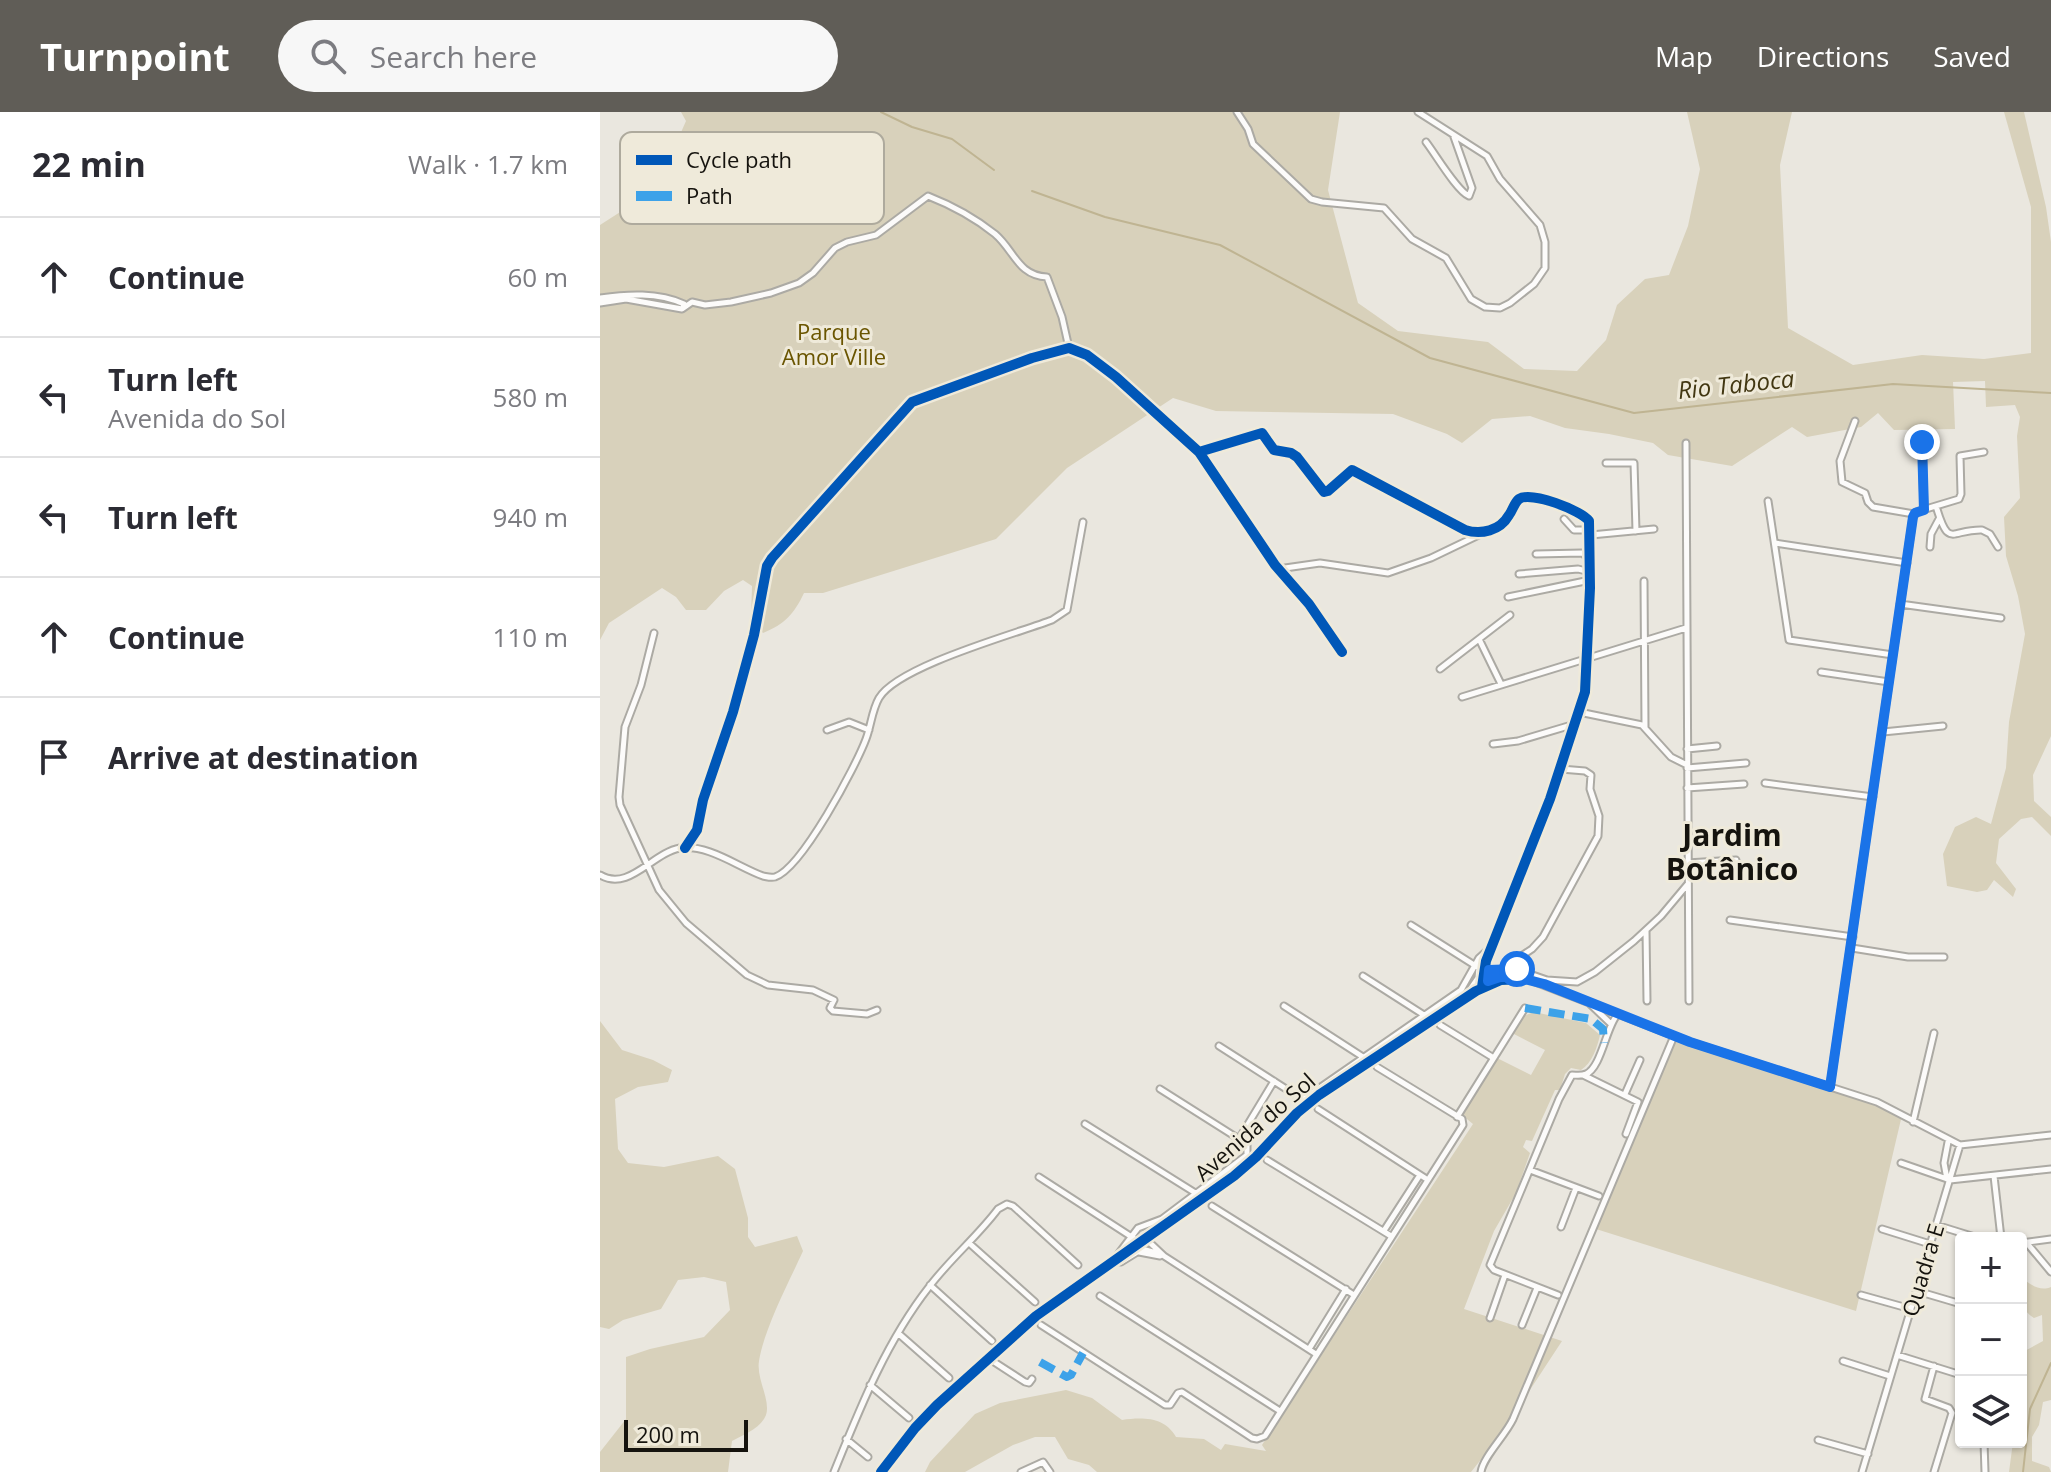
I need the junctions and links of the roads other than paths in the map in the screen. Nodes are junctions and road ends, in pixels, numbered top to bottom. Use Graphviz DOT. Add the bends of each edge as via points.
graph roads {
  1 [pos="1237,112"];
  2 [pos="1418,112"];
  3 [pos="1454,136"];
  4 [pos="1426,142"];
  5 [pos="600,300"];
  6 [pos="1069,348"];
  7 [pos="1855,421"];
  8 [pos="1922,442"];
  9 [pos="1686,443"];
  10 [pos="1199,452"];
  11 [pos="1984,452"];
  12 [pos="1606,463"];
  13 [pos="1768,501"];
  14 [pos="1936,506"];
  15 [pos="1924,510"];
  16 [pos="1914,514"];
  17 [pos="1940,518"];
  18 [pos="1564,519"];
  19 [pos="1083,522"];
  20 [pos="1654,529"];
  21 [pos="1590,531"];
  22 [pos="1636,531"];
  23 [pos="1484,532"];
  24 [pos="1775,543"];
  25 [pos="1930,547"];
  26 [pos="1998,547"];
  27 [pos="1536,554"];
  28 [pos="1590,559"];
  29 [pos="1907,563"];
  30 [pos="1278,569"];
  31 [pos="1590,572"];
  32 [pos="1519,574"];
  33 [pos="1590,580"];
  34 [pos="1644,581"];
  35 [pos="1508,597"];
  36 [pos="1900,604"];
  37 [pos="1510,615"];
  38 [pos="2001,618"];
  39 [pos="1686,628"];
  40 [pos="654,633"];
  41 [pos="1479,639"];
  42 [pos="1644,641"];
  43 [pos="1342,652"];
  44 [pos="1893,655"];
  45 [pos="1587,659"];
  46 [pos="1440,669"];
  47 [pos="1821,672"];
  48 [pos="1889,682"];
  49 [pos="1501,684"];
  50 [pos="1462,697"];
  51 [pos="1579,712"];
  52 [pos="1575,724"];
  53 [pos="1943,726"];
  54 [pos="1645,727"];
  55 [pos="827,730"];
  56 [pos="869,730"];
  57 [pos="1882,733"];
  58 [pos="1493,744"];
  59 [pos="1717,746"];
  60 [pos="1687,749"];
  61 [pos="1746,763"];
  62 [pos="1687,766"];
  63 [pos="1561,769"];
  64 [pos="1765,783"];
  65 [pos="1744,784"];
  66 [pos="1687,788"];
  67 [pos="1873,797"];
  68 [pos="685,848"];
  69 [pos="1736,860"];
  70 [pos="1687,863"];
  71 [pos="649,865"];
  72 [pos="600,875"];
  73 [pos="1687,885"];
  74 [pos="1730,920"];
  75 [pos="1411,925"];
  76 [pos="1646,930"];
  77 [pos="1853,937"];
  78 [pos="1492,946"];
  79 [pos="1852,948"];
  80 [pos="1480,957"];
  81 [pos="1944,957"];
  82 [pos="1486,961"];
  83 [pos="1504,967"];
  84 [pos="1482,968"];
  85 [pos="1363,976"];
  86 [pos="1478,976"];
  87 [pos="1485,984"];
  88 [pos="1469,991"];
  89 [pos="1586,1001"];
  90 [pos="1647,1001"];
  91 [pos="1689,1001"];
  92 [pos="1456,1002"];
  93 [pos="1284,1006"];
  94 [pos="1525,1008"];
  95 [pos="877,1010"];
  96 [pos="1424,1015"];
  97 [pos="1617,1015"];
  98 [pos="1610,1023"];
  99 [pos="1440,1025"];
  100 [pos="1934,1033"];
  101 [pos="1674,1036"];
  102 [pos="1219,1046"];
  103 [pos="1363,1057"];
  104 [pos="1492,1057"];
  105 [pos="1640,1060"];
  106 [pos="1377,1067"];
  107 [pos="1583,1075"];
  108 [pos="1274,1081"];
  109 [pos="1830,1087"];
  110 [pos="1160,1089"];
  111 [pos="1625,1094"];
  112 [pos="1318,1109"];
  113 [pos="1457,1117"];
  114 [pos="1913,1122"];
  115 [pos="1085,1124"];
  116 [pos="1626,1134"];
  117 [pos="2051,1135"];
  118 [pos="1239,1139"];
  119 [pos="1948,1142"];
  120 [pos="1960,1145"];
  121 [pos="1267,1160"];
  122 [pos="1901,1163"];
  123 [pos="2051,1169"];
  124 [pos="1530,1170"];
  125 [pos="1994,1176"];
  126 [pos="1039,1177"];
  127 [pos="1418,1178"];
  128 [pos="1428,1180"];
  129 [pos="1949,1181"];
  130 [pos="1576,1188"];
  131 [pos="1197,1194"];
  132 [pos="1599,1196"];
  133 [pos="1402,1203"];
  134 [pos="1212,1206"];
  135 [pos="1411,1208"];
  136 [pos="1936,1225"];
  137 [pos="1561,1227"];
  138 [pos="1385,1229"];
  139 [pos="1882,1229"];
  140 [pos="1959,1232"];
  141 [pos="2000,1232"];
  142 [pos="1131,1235"];
  143 [pos="1391,1236"];
  144 [pos="2051,1239"];
  145 [pos="2027,1242"];
  146 [pos="969,1243"];
  147 [pos="1930,1244"];
  148 [pos="1143,1245"];
  149 [pos="2027,1246"];
  150 [pos="1164,1256"];
  151 [pos="1113,1261"];
  152 [pos="1078,1265"];
  153 [pos="2051,1272"];
  154 [pos="1505,1275"];
  155 [pos="930,1285"];
  156 [pos="1537,1288"];
  157 [pos="1346,1289"];
  158 [pos="1917,1291"];
  159 [pos="1354,1295"];
  160 [pos="1558,1295"];
  161 [pos="1861,1295"];
  162 [pos="1100,1296"];
  163 [pos="1035,1302"];
  164 [pos="1955,1302"];
  165 [pos="1911,1309"];
  166 [pos="1331,1314"];
  167 [pos="1340,1318"];
  168 [pos="1490,1318"];
  169 [pos="1041,1325"];
  170 [pos="1522,1325"];
  171 [pos="899,1333"];
  172 [pos="992,1341"];
  173 [pos="1309,1349"];
  174 [pos="1316,1354"];
  175 [pos="1897,1355"];
  176 [pos="988,1358"];
  177 [pos="1843,1361"];
  178 [pos="1934,1366"];
  179 [pos="1955,1373"];
  180 [pos="1890,1376"];
  181 [pos="949,1378"];
  182 [pos="1032,1379"];
  183 [pos="870,1385"];
  184 [pos="1280,1411"];
  185 [pos="909,1418"];
  186 [pos="846,1439"];
  187 [pos="1818,1440"];
  188 [pos="1984,1448"];
  189 [pos="1868,1454"];
  190 [pos="868,1457"];
  191 [pos="834,1472"];
  192 [pos="881,1472"];
  193 [pos="1021,1472"];
  194 [pos="1050,1472"];
  195 [pos="1481,1472"];
  196 [pos="1862,1472"];
  197 [pos="1934,1472"];
  198 [pos="1985,1472"];
  1 -- 3 [label="street" via="1253,144 1311,199 1384,208 1412,239 1446,258 1471,299 1500,308 1534,284 1545,268 1543,233 1484,152"];
  2 -- 3 [label="street"];
  3 -- 4 [label="street" via="1472,188 1469,196"];
  5 -- 6 [label="street" via="625,294 664,297 684,304 682,309 692,302 705,305 771,293 799,283 835,248 876,235 928,196 994,234 1020,267 1047,277"];
  6 -- 10 [label="street" via="1116,377"];
  6 -- 68 [label="street" via="912,402 772,558 733,712 696,834"];
  7 -- 16 [label="street" via="1840,461 1842,482 1865,493 1873,507"];
  8 -- 15 [label="street"];
  9 -- 39 [label="street"];
  10 -- 23 [label="street" via="1262,433 1274,450 1297,457 1324,492 1352,470 1465,530"];
  10 -- 30 [label="street"];
  11 -- 14 [label="street" via="1961,454 1961,496"];
  12 -- 22 [label="street" via="1634,463"];
  13 -- 24 [label="street"];
  14 -- 15 [label="street"];
  14 -- 17 [label="street"];
  15 -- 16 [label="street"];
  16 -- 29 [label="street"];
  17 -- 25 [label="street"];
  17 -- 26 [label="street" via="1952,534 1982,530"];
  18 -- 21 [label="street" via="1572,530"];
  19 -- 56 [label="street" via="1064,614 907,676 880,696"];
  20 -- 22 [label="street"];
  21 -- 22 [label="street"];
  21 -- 23 [label="street" via="1582,514 1536,498 1520,499 1502,524"];
  21 -- 28 [label="street"];
  23 -- 30 [label="street" via="1388,573 1320,563"];
  24 -- 29 [label="street"];
  24 -- 44 [label="street" via="1789,640"];
  27 -- 28 [label="street" via="1582,553"];
  28 -- 31 [label="street"];
  29 -- 36 [label="street"];
  30 -- 43 [label="street"];
  31 -- 32 [label="street"];
  31 -- 33 [label="street"];
  33 -- 35 [label="street"];
  33 -- 45 [label="street"];
  34 -- 42 [label="street"];
  36 -- 38 [label="street"];
  36 -- 44 [label="street"];
  37 -- 41 [label="street"];
  39 -- 42 [label="street"];
  39 -- 60 [label="street"];
  40 -- 71 [label="street" via="624,730 619,786 620,805"];
  41 -- 46 [label="street"];
  41 -- 49 [label="street"];
  42 -- 45 [label="street"];
  42 -- 54 [label="street"];
  44 -- 48 [label="street"];
  45 -- 49 [label="street"];
  45 -- 51 [label="street"];
  47 -- 48 [label="street"];
  48 -- 57 [label="street"];
  49 -- 50 [label="street"];
  51 -- 52 [label="street"];
  51 -- 54 [label="street"];
  52 -- 58 [label="street"];
  52 -- 63 [label="street"];
  53 -- 57 [label="street"];
  54 -- 62 [label="street" via="1671,757"];
  55 -- 56 [label="street" via="849,722"];
  56 -- 68 [label="street" via="824,819 780,875 763,876"];
  57 -- 67 [label="street"];
  59 -- 60 [label="street"];
  60 -- 62 [label="street"];
  61 -- 62 [label="street"];
  62 -- 66 [label="street"];
  63 -- 78 [label="street"];
  63 -- 83 [label="street" via="1591,775 1598,836 1541,940"];
  64 -- 67 [label="street"];
  65 -- 66 [label="street"];
  66 -- 70 [label="street"];
  67 -- 77 [label="street"];
  68 -- 71 [label="street"];
  69 -- 70 [label="street"];
  70 -- 73 [label="street"];
  71 -- 72 [label="street" via="621,879"];
  71 -- 95 [label="street" via="673,909 747,975 829,996 833,1011"];
  73 -- 76 [label="street"];
  73 -- 91 [label="street"];
  74 -- 77 [label="street"];
  75 -- 84 [label="street"];
  76 -- 83 [label="street" via="1577,982 1547,980"];
  76 -- 90 [label="street"];
  77 -- 79 [label="street"];
  78 -- 80 [label="street"];
  78 -- 82 [label="street"];
  79 -- 81 [label="street"];
  79 -- 109 [label="street"];
  80 -- 82 [label="street"];
  80 -- 84 [label="street"];
  82 -- 84 [label="street"];
  83 -- 84 [label="street"];
  84 -- 86 [label="street"];
  84 -- 87 [label="street"];
  84 -- 96 [label="street"];
  85 -- 96 [label="street"];
  86 -- 87 [label="street"];
  86 -- 88 [label="street"];
  87 -- 88 [label="street, Avenida do Sol"];
  87 -- 89 [label="street, Avenida do Sol" via="1528,979"];
  87 -- 92 [label="street, Avenida do Sol"];
  88 -- 92 [label="street, Avenida do Sol"];
  89 -- 97 [label="street, Avenida do Sol"];
  89 -- 98 [label="street"];
  92 -- 148 [label="street, Avenida do Sol" via="1303,1108 1248,1164"];
  93 -- 103 [label="street"];
  94 -- 104 [label="street"];
  96 -- 103 [label="street"];
  97 -- 98 [label="street"];
  97 -- 101 [label="street, Avenida do Sol"];
  98 -- 107 [label="street" via="1597,1059"];
  99 -- 104 [label="street"];
  100 -- 114 [label="street"];
  101 -- 109 [label="street, Avenida do Sol"];
  101 -- 195 [label="street" via="1513,1419"];
  102 -- 108 [label="street"];
  103 -- 108 [label="street" via="1305,1098"];
  104 -- 113 [label="street"];
  105 -- 111 [label="street"];
  106 -- 113 [label="street"];
  107 -- 111 [label="street"];
  107 -- 124 [label="street" via="1571,1077"];
  108 -- 118 [label="street"];
  109 -- 114 [label="street, Avenida do Sol" via="1877,1102"];
  110 -- 118 [label="street"];
  111 -- 116 [label="street" via="1638,1106"];
  112 -- 128 [label="street"];
  113 -- 128 [label="street" via="1463,1125"];
  114 -- 119 [label="street, Avenida do Sol"];
  115 -- 131 [label="street"];
  117 -- 120 [label="street, Avenida do Sol"];
  118 -- 131 [label="street" via="1247,1145 1247,1155"];
  119 -- 120 [label="street, Avenida do Sol"];
  119 -- 129 [label="street" via="1944,1163"];
  120 -- 129 [label="street"];
  121 -- 143 [label="street"];
  122 -- 129 [label="street"];
  123 -- 125 [label="street"];
  124 -- 130 [label="street"];
  124 -- 154 [label="street" via="1490,1265"];
  125 -- 129 [label="street"];
  125 -- 141 [label="street"];
  126 -- 142 [label="street"];
  127 -- 133 [label="street"];
  128 -- 135 [label="street"];
  129 -- 136 [label="street, Quadra E"];
  130 -- 132 [label="street"];
  130 -- 137 [label="street"];
  131 -- 142 [label="street"];
  133 -- 135 [label="street"];
  133 -- 138 [label="street"];
  134 -- 157 [label="street"];
  135 -- 143 [label="street"];
  136 -- 140 [label="street"];
  136 -- 147 [label="street, Quadra E"];
  139 -- 147 [label="street"];
  142 -- 148 [label="street"];
  142 -- 151 [label="street"];
  143 -- 159 [label="street"];
  144 -- 145 [label="street"];
  146 -- 152 [label="street" via="1007,1204"];
  146 -- 155 [label="street"];
  146 -- 163 [label="street"];
  147 -- 158 [label="street, Quadra E"];
  148 -- 150 [label="street"];
  148 -- 150 [label="street"];
  148 -- 151 [label="street, Avenida do Sol" via="1121,1262"];
  149 -- 153 [label="street"];
  150 -- 173 [label="street"];
  151 -- 176 [label="street"];
  154 -- 156 [label="street"];
  154 -- 168 [label="street"];
  155 -- 171 [label="street"];
  155 -- 172 [label="street"];
  156 -- 160 [label="street"];
  156 -- 170 [label="street"];
  157 -- 159 [label="street"];
  157 -- 166 [label="street"];
  158 -- 164 [label="street"];
  158 -- 165 [label="street, Quadra E"];
  159 -- 167 [label="street"];
  161 -- 165 [label="street"];
  162 -- 184 [label="street"];
  165 -- 175 [label="street, Quadra E"];
  166 -- 167 [label="street"];
  166 -- 173 [label="street"];
  167 -- 174 [label="street"];
  169 -- 184 [label="street" via="1168,1406 1180,1392 1252,1438 1265,1436"];
  171 -- 181 [label="street"];
  171 -- 183 [label="street"];
  173 -- 174 [label="street"];
  174 -- 184 [label="street"];
  175 -- 178 [label="street"];
  175 -- 180 [label="street, Quadra E"];
  176 -- 182 [label="street" via="1025,1382"];
  176 -- 192 [label="street" via="925,1417"];
  177 -- 180 [label="street"];
  178 -- 179 [label="street"];
  178 -- 197 [label="street" via="1925,1399 1952,1413"];
  180 -- 189 [label="street, Quadra E"];
  183 -- 185 [label="street"];
  183 -- 186 [label="street"];
  186 -- 190 [label="street"];
  186 -- 191 [label="street"];
  187 -- 189 [label="street"];
  188 -- 198 [label="street"];
  189 -- 196 [label="street, Quadra E"];
  193 -- 194 [label="street" via="1043,1462"];
}
